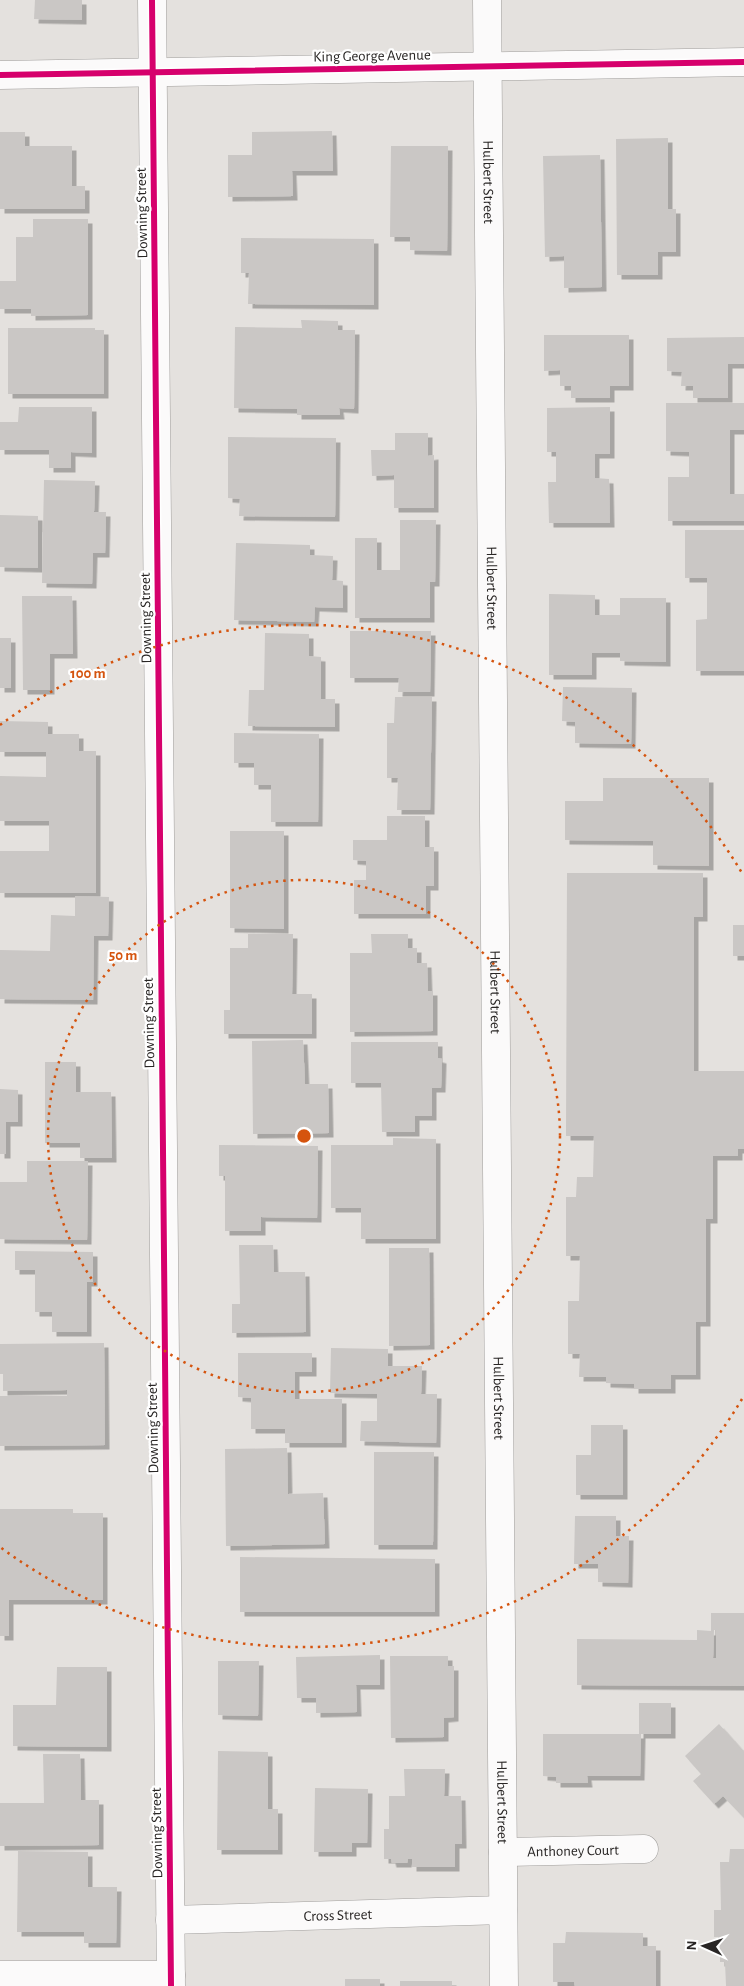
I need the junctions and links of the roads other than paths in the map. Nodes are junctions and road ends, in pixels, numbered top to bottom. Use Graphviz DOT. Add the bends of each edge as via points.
graph roads {
  1 [pos="152,0"];
  2 [pos="488,0"];
  3 [pos="744,62"];
  4 [pos="488,66"];
  5 [pos="153,72"];
  6 [pos="0,75"];
  7 [pos="644,1848"];
  8 [pos="503,1852"];
  9 [pos="503,1910"];
  10 [pos="170,1920"];
  11 [pos="0,1975"];
  12 [pos="171,1980"];
  13 [pos="504,1986"];
  1 -- 5 [label="street, Downing Street"];
  2 -- 4 [label="street, Hulbert Street"];
  3 -- 4 [label="street, King George Avenue"];
  4 -- 5 [label="street, King George Avenue"];
  4 -- 8 [label="street, Hulbert Street"];
  5 -- 6 [label="street, King George Avenue"];
  5 -- 10 [label="street, Downing Street"];
  7 -- 8 [label="street, Anthoney Court"];
  8 -- 9 [label="street, Hulbert Street"];
  9 -- 10 [label="street, Cross Street"];
  9 -- 13 [label="street, Hulbert Street"];
  10 -- 12 [label="street, Downing Street"];
  11 -- 12 [label="street"];
}
